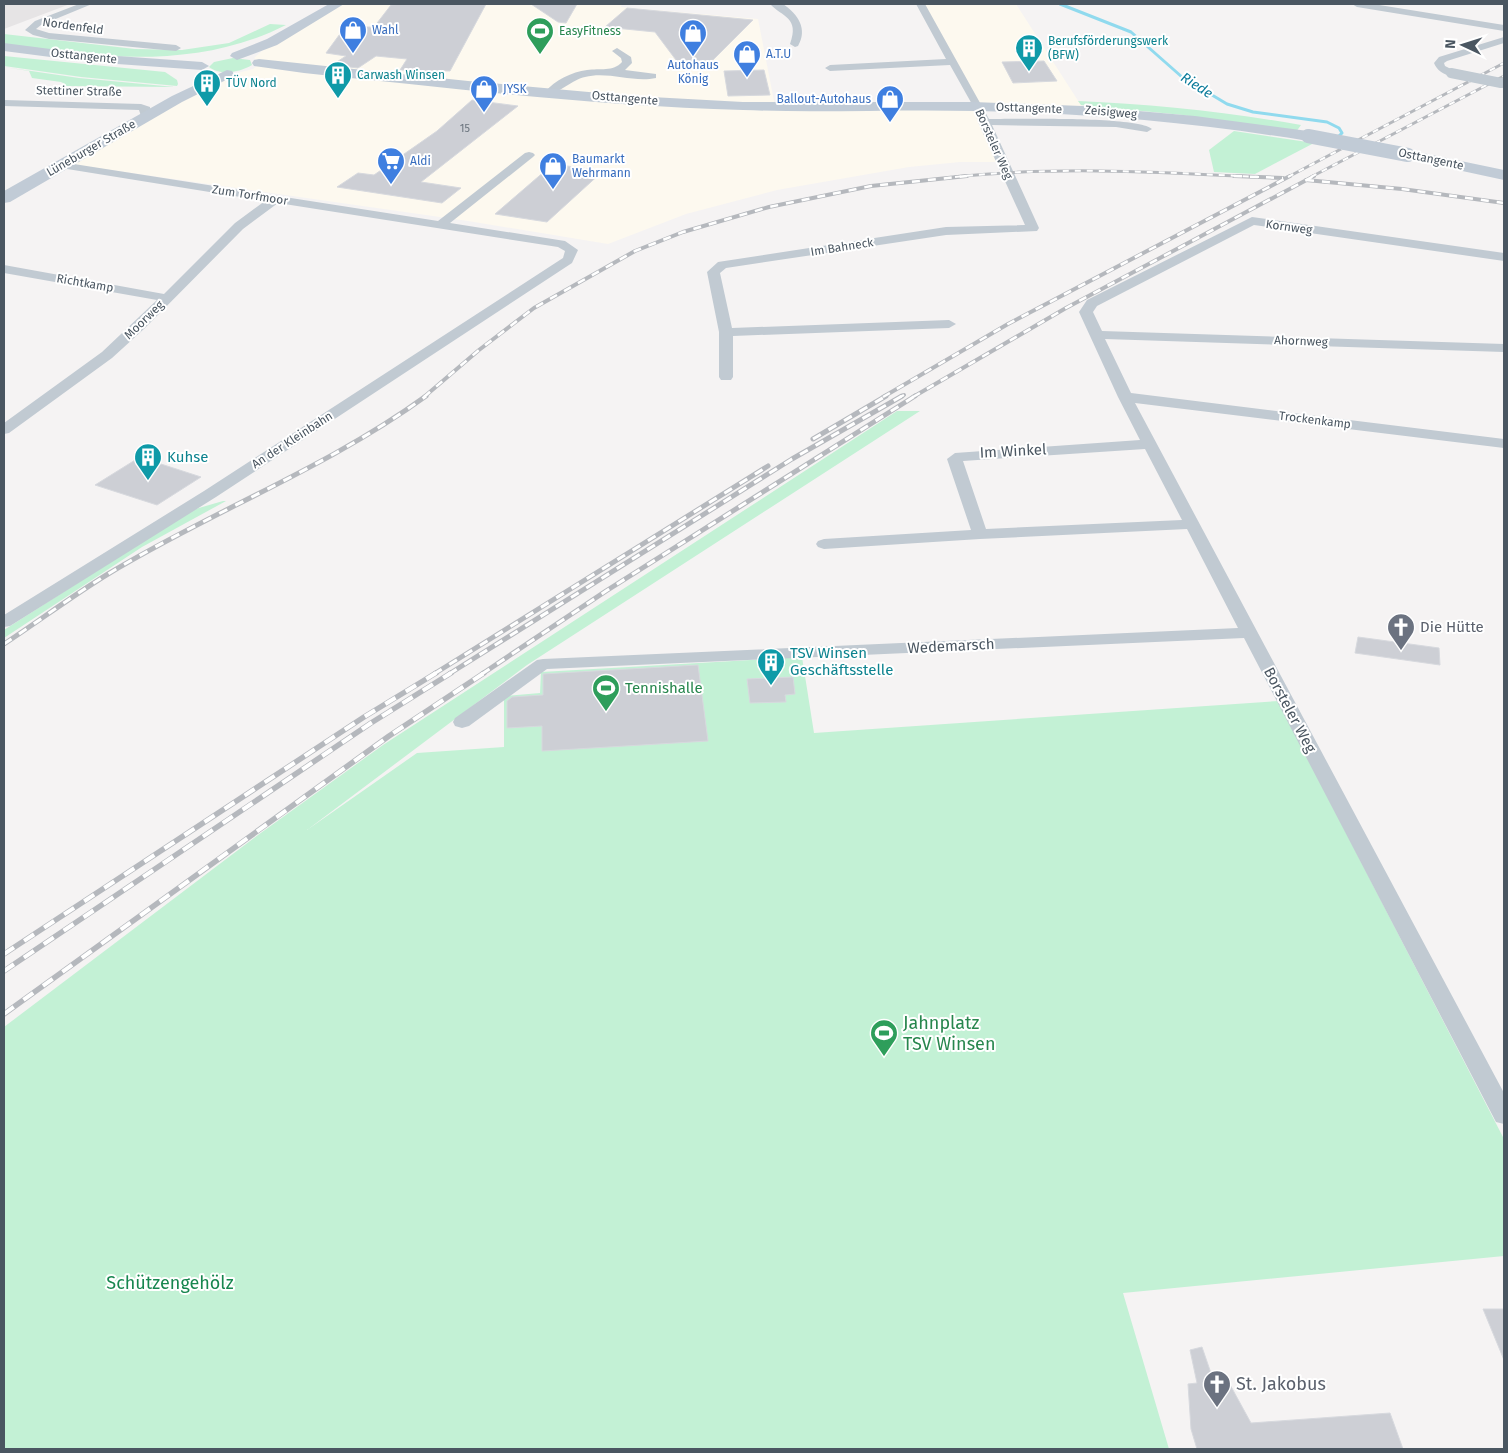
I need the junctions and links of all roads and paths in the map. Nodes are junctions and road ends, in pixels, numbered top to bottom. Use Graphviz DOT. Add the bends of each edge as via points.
graph roads {
  1 [pos="87,4"];
  2 [pos="338,4"];
  3 [pos="774,4"];
  4 [pos="920,4"];
  5 [pos="1358,4"];
  6 [pos="1425,7"];
  7 [pos="1412,12"];
  8 [pos="1504,18"];
  9 [pos="1489,25"];
  10 [pos="1504,28"];
  11 [pos="1504,40"];
  12 [pos="272,42"];
  13 [pos="795,44"];
  14 [pos="4,48"];
  15 [pos="176,48"];
  16 [pos="618,51"];
  17 [pos="237,56"];
  18 [pos="952,62"];
  19 [pos="211,63"];
  20 [pos="251,67"];
  21 [pos="830,68"];
  22 [pos="613,71"];
  23 [pos="1451,73"];
  24 [pos="227,74"];
  25 [pos="652,76"];
  26 [pos="1503,83"];
  27 [pos="550,92"];
  28 [pos="177,98"];
  29 [pos="4,103"];
  30 [pos="978,106"];
  31 [pos="146,113"];
  32 [pos="983,122"];
  33 [pos="1147,129"];
  34 [pos="529,154"];
  35 [pos="61,165"];
  36 [pos="1504,175"];
  37 [pos="4,198"];
  38 [pos="275,199"];
  39 [pos="440,225"];
  40 [pos="1033,228"];
  41 [pos="572,250"];
  42 [pos="1504,257"];
  43 [pos="4,269"];
  44 [pos="166,298"];
  45 [pos="1092,303"];
  46 [pos="949,324"];
  47 [pos="726,332"];
  48 [pos="1097,335"];
  49 [pos="1504,348"];
  50 [pos="726,377"];
  51 [pos="1125,396"];
  52 [pos="4,430"];
  53 [pos="1504,442"];
  54 [pos="1150,444"];
  55 [pos="1192,524"];
  56 [pos="980,534"];
  57 [pos="824,544"];
  58 [pos="4,622"];
  59 [pos="1249,633"];
  60 [pos="462,722"];
  61 [pos="1504,1115"];
  1 -- 15 [label="street, Nordenfeld" via="38,23 30,30 39,36"];
  2 -- 12 [label="main road"];
  3 -- 13 [label="street" via="783,7 793,17 799,34"];
  4 -- 18 [label="street, Borsteler Weg"];
  5 -- 7 [label="street"];
  6 -- 7 [label="street"];
  7 -- 9 [label="street"];
  8 -- 9 [label="street"];
  9 -- 10 [label="street"];
  11 -- 23 [label="street" via="1443,59 1439,63 1441,68"];
  12 -- 17 [label="main road"];
  12 -- 20 [label="main road"];
  14 -- 19 [label="main road, Osttangente" via="89,58"];
  16 -- 22 [label="street, Osttangente" via="627,63"];
  17 -- 19 [label="main road"];
  17 -- 20 [label="main road"];
  18 -- 21 [label="street"];
  18 -- 30 [label="street, Borsteler Weg"];
  19 -- 24 [label="main road, Lüneburger Straße"];
  19 -- 28 [label="main road, Lüneburger Straße"];
  20 -- 24 [label="main road, Lüneburger Straße"];
  20 -- 27 [label="main road, Osttangente"];
  22 -- 25 [label="street, Osttangente"];
  22 -- 27 [label="street, Osttangente" via="578,74 563,79"];
  23 -- 26 [label="street, bridge"];
  24 -- 28 [label="main road, Lüneburger Straße"];
  27 -- 30 [label="main road, Osttangente" via="727,105"];
  28 -- 31 [label="main road, Lüneburger Straße"];
  29 -- 31 [label="street, Stettiner Straße" via="123,105"];
  30 -- 32 [label="street, Borsteler Weg"];
  30 -- 36 [label="main road, Osttangente, bridge" via="1084,110 1242,125"];
  31 -- 35 [label="main road, Lüneburger Straße"];
  32 -- 33 [label="street, Zeisigweg" via="1116,124"];
  32 -- 40 [label="street, Borsteler Weg"];
  34 -- 39 [label="street"];
  35 -- 37 [label="main road, Lüneburger Straße"];
  35 -- 38 [label="street, Zum Torfmoor"];
  38 -- 39 [label="street, Zum Torfmoor"];
  38 -- 44 [label="street, Moorweg" via="240,226"];
  39 -- 41 [label="street, Zum Torfmoor" via="561,244"];
  40 -- 47 [label="street, Im Bahneck" via="946,232 722,265 713,272"];
  41 -- 58 [label="street, An der Kleinbahn" via="568,260 210,494"];
  42 -- 45 [label="street, Kornweg" via="1252,221"];
  43 -- 44 [label="street, Richtkamp"];
  44 -- 52 [label="street, Moorweg" via="107,354"];
  45 -- 48 [label="street, Borsteler Weg" via="1086,312"];
  46 -- 47 [label="street"];
  47 -- 50 [label="street, Im Bahneck"];
  48 -- 49 [label="street, Ahornweg"];
  48 -- 51 [label="street, Borsteler Weg"];
  51 -- 53 [label="street, Trockenkamp"];
  51 -- 54 [label="street, Borsteler Weg"];
  54 -- 55 [label="street, Borsteler Weg"];
  54 -- 56 [label="street, Im Winkel" via="960,456 955,459"];
  55 -- 56 [label="street"];
  55 -- 59 [label="street, Borsteler Weg"];
  56 -- 57 [label="street"];
  59 -- 60 [label="street, Wedemarsch" via="544,664"];
  59 -- 61 [label="street, Borsteler Weg"];
}
